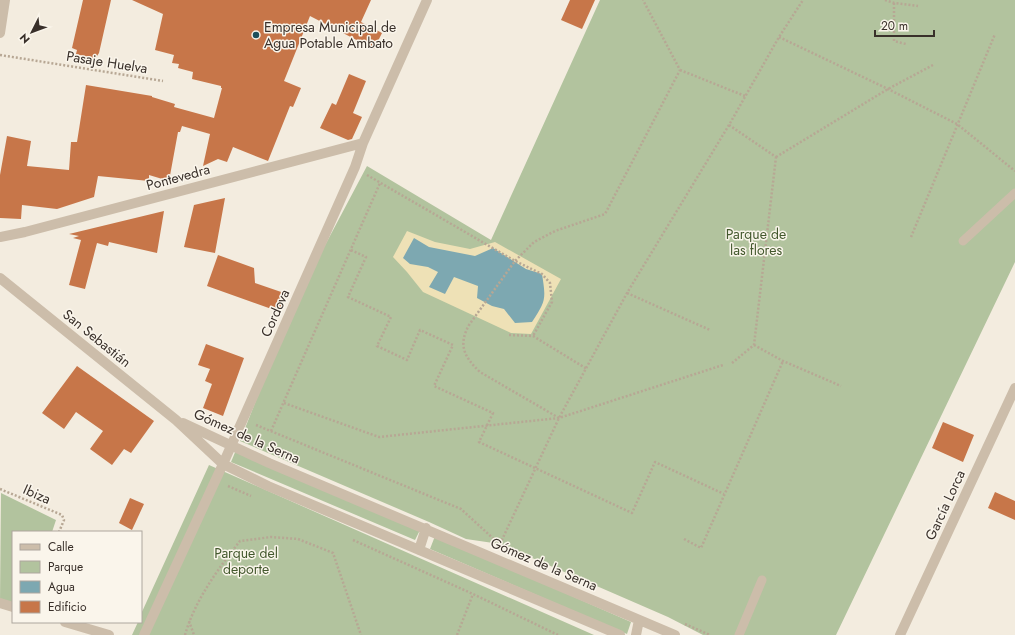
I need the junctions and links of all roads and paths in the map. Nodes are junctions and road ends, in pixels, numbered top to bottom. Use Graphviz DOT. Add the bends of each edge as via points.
graph roads {
  1 [pos="6,0"];
  2 [pos="427,0"];
  3 [pos="643,0"];
  4 [pos="803,0"];
  5 [pos="885,0"];
  6 [pos="894,3"];
  7 [pos="918,6"];
  8 [pos="0,33"];
  9 [pos="995,34"];
  10 [pos="779,37"];
  11 [pos="906,44"];
  12 [pos="0,55"];
  13 [pos="934,65"];
  14 [pos="680,70"];
  15 [pos="163,81"];
  16 [pos="888,88"];
  17 [pos="745,96"];
  18 [pos="957,124"];
  19 [pos="729,125"];
  20 [pos="363,143"];
  21 [pos="776,156"];
  22 [pos="355,167"];
  23 [pos="1015,171"];
  24 [pos="380,184"];
  25 [pos="1015,193"];
  26 [pos="0,237"];
  27 [pos="911,237"];
  28 [pos="963,241"];
  29 [pos="351,250"];
  30 [pos="515,261"];
  31 [pos="0,278"];
  32 [pos="627,293"];
  33 [pos="710,330"];
  34 [pos="509,335"];
  35 [pos="533,336"];
  36 [pos="754,345"];
  37 [pos="782,361"];
  38 [pos="732,363"];
  39 [pos="723,365"];
  40 [pos="587,369"];
  41 [pos="841,386"];
  42 [pos="1015,389"];
  43 [pos="284,403"];
  44 [pos="558,418"];
  45 [pos="242,419"];
  46 [pos="176,420"];
  47 [pos="487,426"];
  48 [pos="271,431"];
  49 [pos="231,445"];
  50 [pos="223,464"];
  51 [pos="536,468"];
  52 [pos="214,480"];
  53 [pos="0,489"];
  54 [pos="724,494"];
  55 [pos="258,499"];
  56 [pos="426,528"];
  57 [pos="59,531"];
  58 [pos="351,539"];
  59 [pos="684,539"];
  60 [pos="500,544"];
  61 [pos="507,547"];
  62 [pos="419,550"];
  63 [pos="762,580"];
  64 [pos="473,594"];
  65 [pos="0,603"];
  66 [pos="12,607"];
  67 [pos="189,620"];
  68 [pos="639,620"];
  69 [pos="68,623"];
  70 [pos="682,623"];
  71 [pos="109,635"];
  72 [pos="144,635"];
  73 [pos="185,635"];
  74 [pos="194,635"];
  75 [pos="361,635"];
  76 [pos="457,635"];
  77 [pos="558,635"];
  78 [pos="620,635"];
  79 [pos="636,635"];
  80 [pos="675,635"];
  81 [pos="710,635"];
  82 [pos="739,635"];
  83 [pos="900,635"];
  1 -- 8 [label="street"];
  2 -- 20 [label="street, Cordova"];
  3 -- 14 [label="path"];
  4 -- 10 [label="path"];
  5 -- 6 [label="path"];
  6 -- 7 [label="path"];
  6 -- 11 [label="path" via="894,41"];
  9 -- 18 [label="path"];
  10 -- 16 [label="path"];
  10 -- 17 [label="path"];
  12 -- 15 [label="path, Pasaje Huelva"];
  13 -- 16 [label="path"];
  14 -- 17 [label="path"];
  14 -- 30 [label="path" via="605,214 555,231 534,242"];
  16 -- 18 [label="path"];
  16 -- 21 [label="path"];
  17 -- 19 [label="path"];
  18 -- 23 [label="path"];
  18 -- 27 [label="path"];
  19 -- 21 [label="path"];
  19 -- 32 [label="path"];
  20 -- 22 [label="street, Cordova"];
  20 -- 26 [label="street, Pontevedra"];
  21 -- 36 [label="path"];
  22 -- 24 [label="path"];
  22 -- 45 [label="street, Cordova"];
  24 -- 29 [label="path"];
  24 -- 30 [label="path"];
  25 -- 28 [label="lane"];
  29 -- 43 [label="path"];
  29 -- 47 [label="path" via="366,257 348,297 391,317 377,346 407,360 420,330 452,346 434,386 493,413"];
  30 -- 35 [label="path" via="542,274 550,283 552,302"];
  30 -- 44 [label="path" via="465,333 464,350 470,363 480,372"];
  31 -- 46 [label="street, San Sebastián"];
  32 -- 33 [label="path"];
  32 -- 40 [label="path"];
  34 -- 35 [label="path"];
  35 -- 40 [label="path"];
  36 -- 37 [label="path"];
  36 -- 38 [label="path"];
  37 -- 41 [label="path"];
  37 -- 54 [label="path"];
  39 -- 44 [label="path"];
  40 -- 44 [label="path"];
  42 -- 83 [label="street, García Lorca"];
  43 -- 47 [label="path" via="379,437"];
  43 -- 48 [label="path"];
  44 -- 47 [label="path"];
  44 -- 51 [label="path"];
  45 -- 48 [label="path"];
  45 -- 49 [label="street, Cordova"];
  46 -- 49 [label="street, Gómez de la Serna"];
  46 -- 50 [label="street, Gómez de la Serna"];
  47 -- 51 [label="path" via="480,442"];
  48 -- 60 [label="path" via="461,509"];
  49 -- 50 [label="street, Cordova"];
  49 -- 56 [label="street, Gómez de la Serna"];
  50 -- 52 [label="street, Cordova"];
  50 -- 62 [label="street, Gómez de la Serna" via="268,486"];
  51 -- 54 [label="path" via="632,513 655,462"];
  51 -- 60 [label="path"];
  52 -- 55 [label="path"];
  52 -- 72 [label="street, Cordova"];
  53 -- 57 [label="path, Ibiza" via="62,515 64,520"];
  54 -- 59 [label="path" via="700,548"];
  56 -- 62 [label="street"];
  56 -- 68 [label="street, Gómez de la Serna"];
  58 -- 64 [label="path"];
  60 -- 61 [label="path"];
  62 -- 78 [label="street, Gómez de la Serna"];
  63 -- 82 [label="lane"];
  64 -- 76 [label="path"];
  64 -- 77 [label="path"];
  65 -- 66 [label="street"];
  67 -- 73 [label="path"];
  67 -- 74 [label="path"];
  67 -- 75 [label="path" via="218,569 240,541 271,537 298,539 332,553"];
  68 -- 79 [label="street"];
  68 -- 80 [label="street, Gómez de la Serna"];
  69 -- 71 [label="street"];
  70 -- 81 [label="path"];
}
